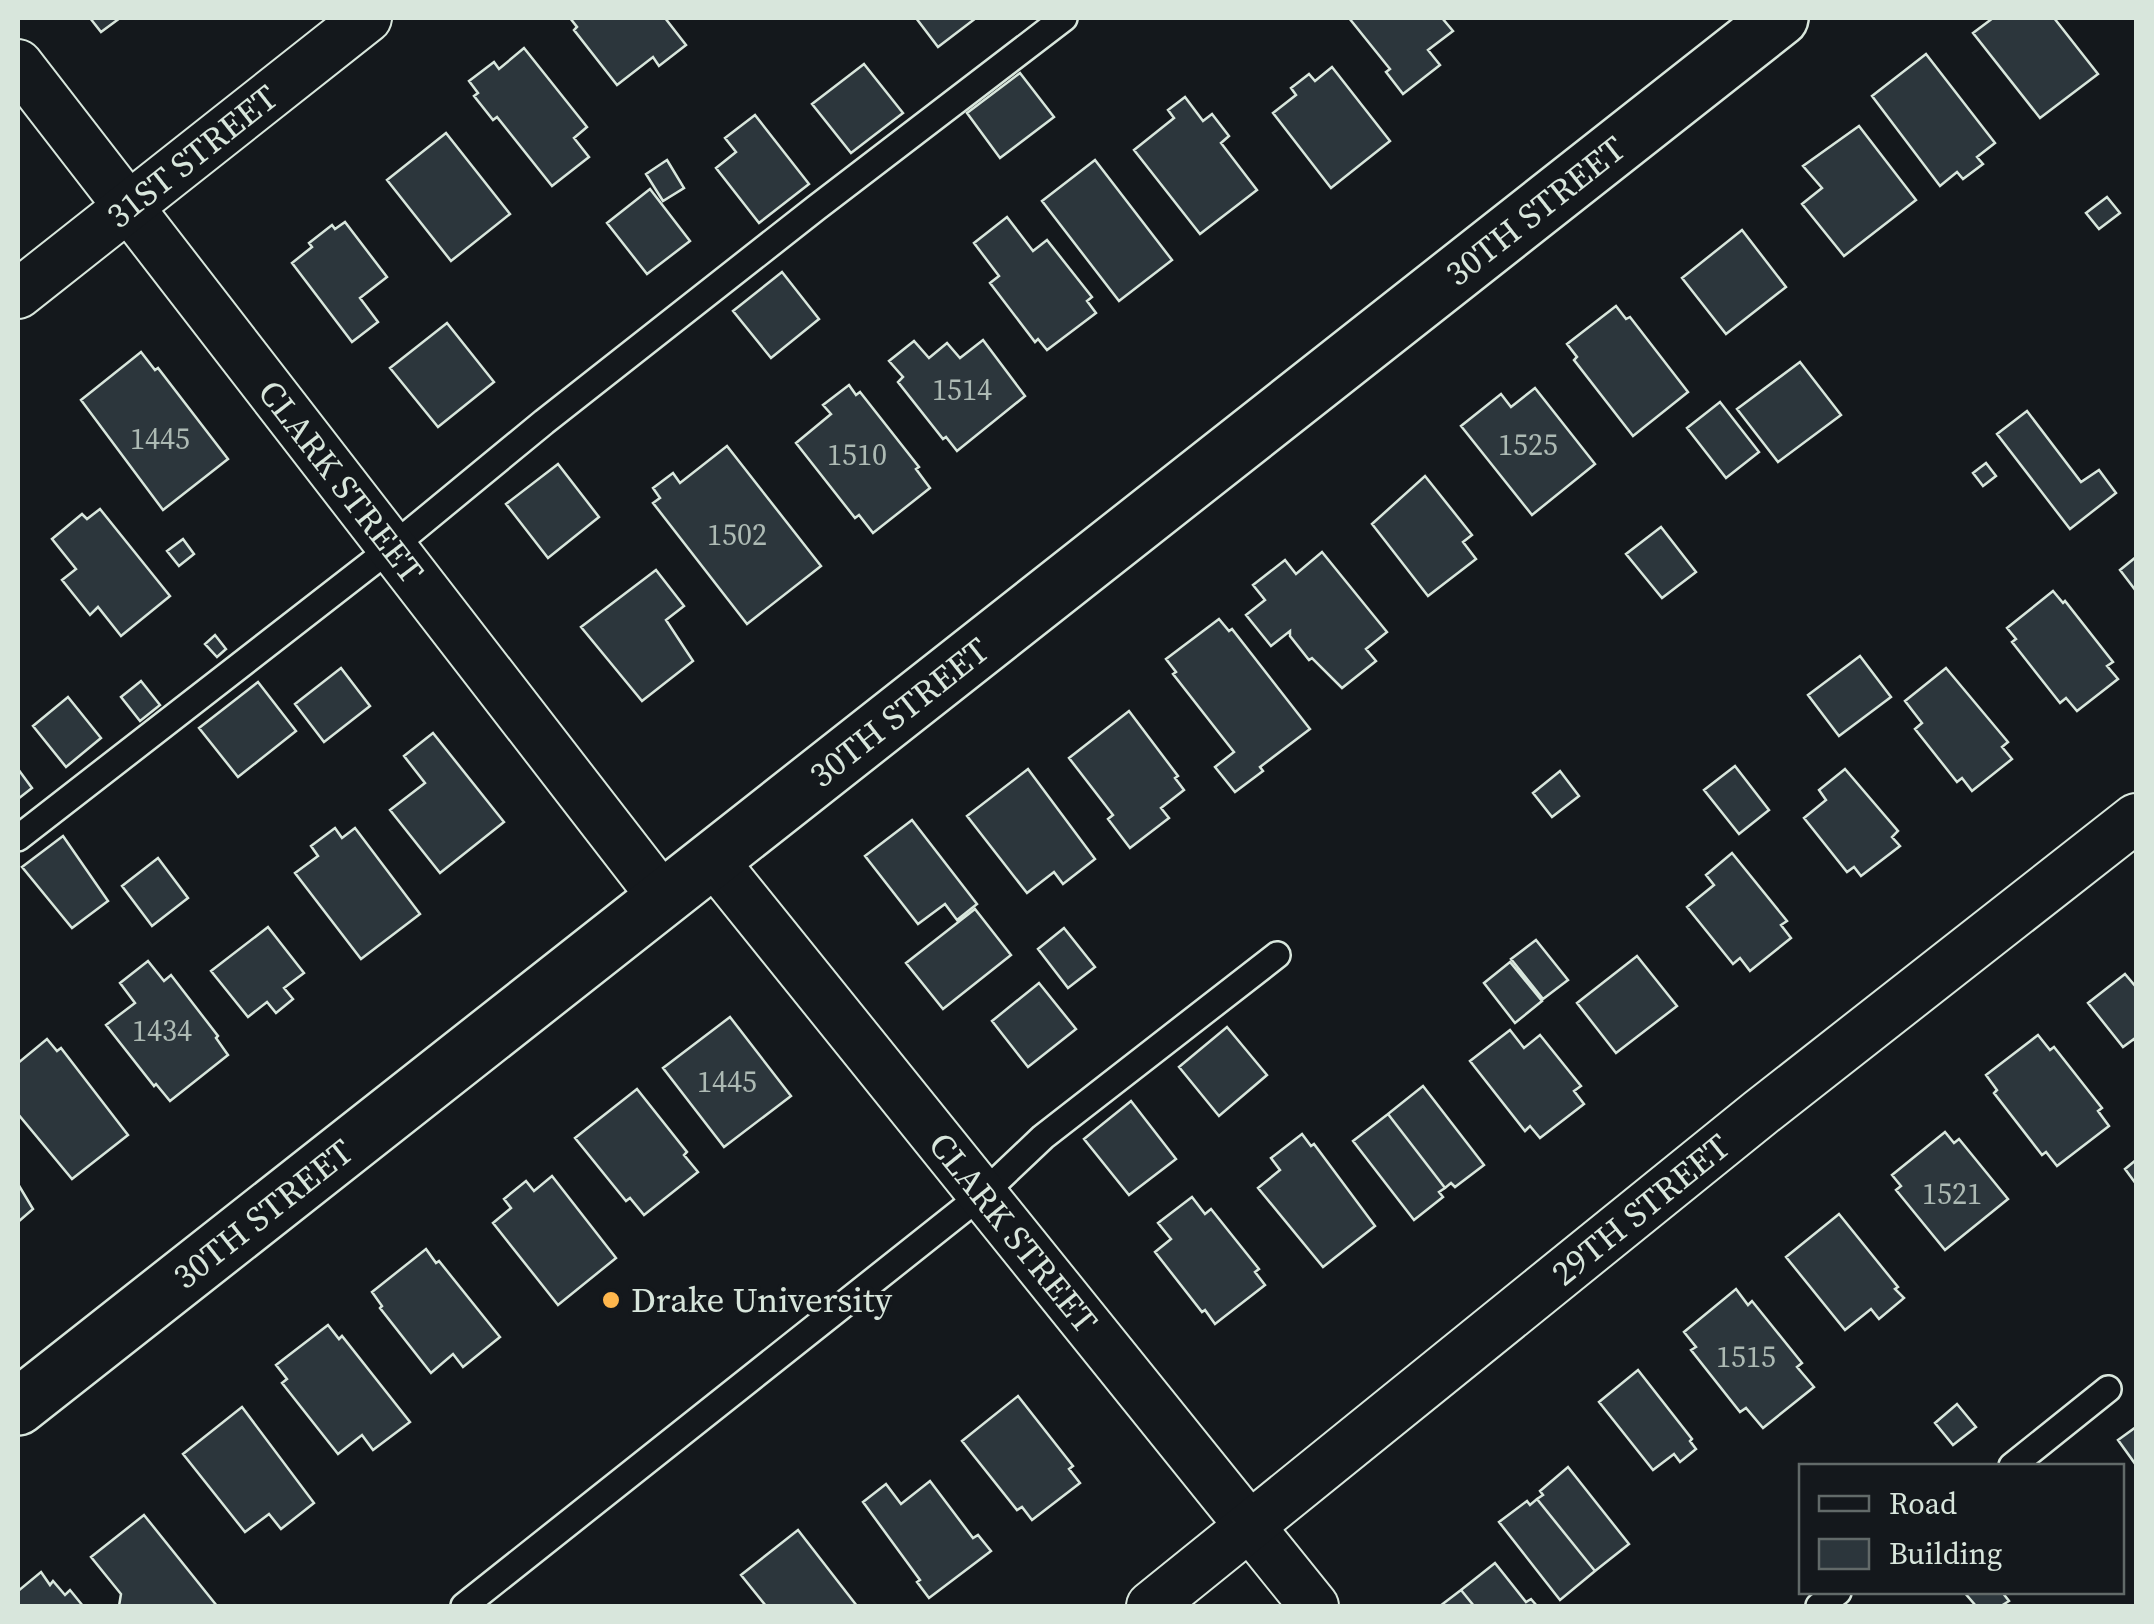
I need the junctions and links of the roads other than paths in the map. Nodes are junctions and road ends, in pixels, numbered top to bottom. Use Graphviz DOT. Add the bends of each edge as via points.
graph roads {
  1 [pos="367,18"];
  2 [pos="1064,18"];
  3 [pos="1780,18"];
  4 [pos="18,64"];
  5 [pos="129,205"];
  6 [pos="18,294"];
  7 [pos="391,548"];
  8 [pos="2136,818"];
  9 [pos="18,838"];
  10 [pos="712,859"];
  11 [pos="663,898"];
  12 [pos="1277,955"];
  13 [pos="984,1194"];
  14 [pos="2108,1389"];
  15 [pos="18,1407"];
  16 [pos="2014,1464"];
  17 [pos="1250,1527"];
  18 [pos="464,1606"];
  19 [pos="1150,1606"];
  20 [pos="1314,1606"];
  1 -- 5 [label="street, 31ST STREET"];
  2 -- 7 [label="lane"];
  3 -- 10 [label="street, 30TH STREET"];
  4 -- 5 [label="street, CLARK STREET"];
  5 -- 6 [label="street, 31ST STREET"];
  5 -- 7 [label="street, CLARK STREET"];
  7 -- 9 [label="lane"];
  7 -- 11 [label="street, CLARK STREET"];
  8 -- 17 [label="street, 29TH STREET"];
  10 -- 11 [label="street, 30TH STREET"];
  10 -- 13 [label="street, CLARK STREET"];
  11 -- 15 [label="street, 30TH STREET"];
  12 -- 13 [label="lane" via="1044,1137"];
  13 -- 17 [label="street, CLARK STREET"];
  13 -- 18 [label="lane"];
  14 -- 16 [label="lane"];
  17 -- 19 [label="street, 29TH STREET"];
  17 -- 20 [label="street, CLARK STREET"];
}
